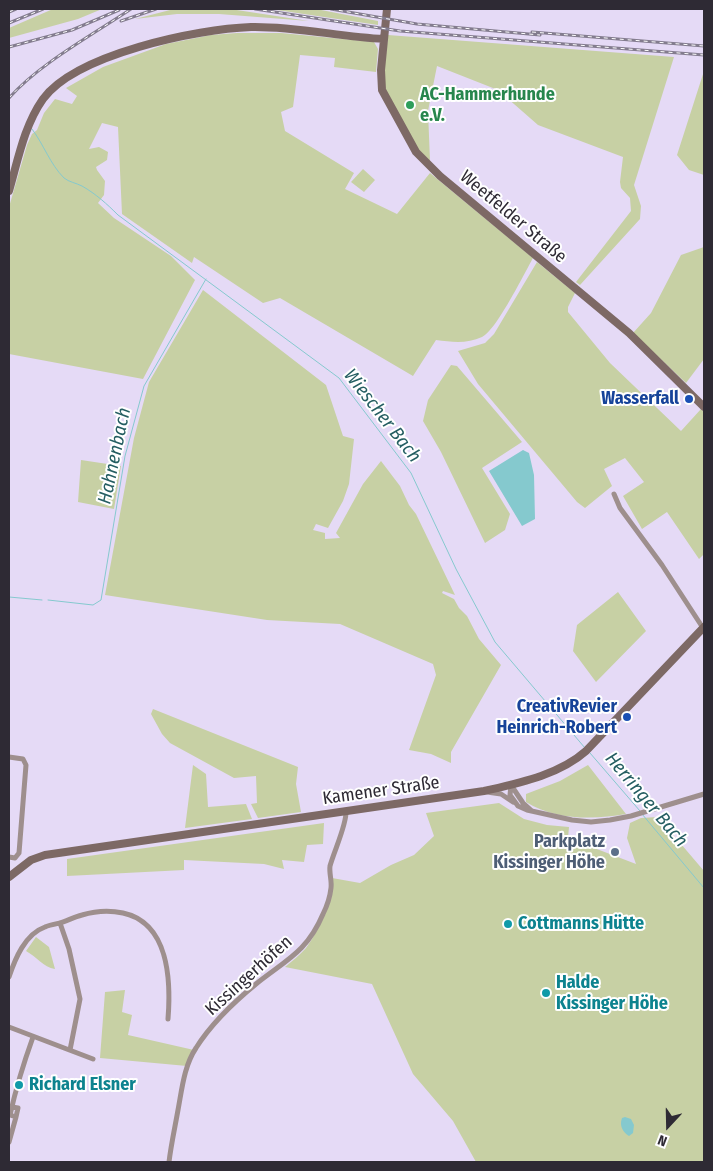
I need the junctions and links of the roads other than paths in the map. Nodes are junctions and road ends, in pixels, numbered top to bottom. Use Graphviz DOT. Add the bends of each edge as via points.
graph roads {
  1 [pos="386,9"];
  2 [pos="384,39"];
  3 [pos="9,191"];
  4 [pos="704,407"];
  5 [pos="614,494"];
  6 [pos="703,627"];
  7 [pos="9,757"];
  8 [pos="511,784"];
  9 [pos="484,791"];
  10 [pos="704,794"];
  11 [pos="518,806"];
  12 [pos="346,811"];
  13 [pos="532,811"];
  14 [pos="9,857"];
  15 [pos="9,877"];
  16 [pos="60,924"];
  17 [pos="9,977"];
  18 [pos="168,1019"];
  19 [pos="9,1027"];
  20 [pos="33,1036"];
  21 [pos="70,1050"];
  22 [pos="93,1059"];
  23 [pos="9,1142"];
  24 [pos="169,1162"];
  1 -- 2 [label="street, Weetfelder Straße"];
  2 -- 3 [label="street" via="237,28 181,37 93,63 59,83 39,106 21,147"];
  2 -- 4 [label="street, Weetfelder Straße" via="382,90 416,152 440,176 629,333"];
  5 -- 6 [label="street" via="620,508"];
  6 -- 8 [label="street, Kamener Straße" via="581,756 550,773"];
  7 -- 14 [label="street" via="23,759 26,765 19,853 15,858"];
  8 -- 9 [label="street, Kamener Straße"];
  8 -- 11 [label="street" via="510,795"];
  8 -- 13 [label="street"];
  9 -- 11 [label="street" via="501,794"];
  9 -- 12 [label="street, Kamener Straße"];
  10 -- 13 [label="street" via="631,816 591,822"];
  11 -- 13 [label="street"];
  12 -- 15 [label="street, Kamener Straße" via="45,855 31,860"];
  12 -- 24 [label="street, Kissingerhöfen" via="346,821 334,849 328,900 314,933 304,947 227,1011 191,1056"];
  16 -- 17 [label="street" via="44,927 34,934 21,950"];
  16 -- 18 [label="street" via="83,915 107,911 128,914 146,924 159,942 167,969"];
  16 -- 21 [label="street" via="80,999"];
  19 -- 20 [label="street"];
  20 -- 21 [label="street"];
  20 -- 23 [label="street" via="10,1115 16,1116"];
  21 -- 22 [label="street"];
}
